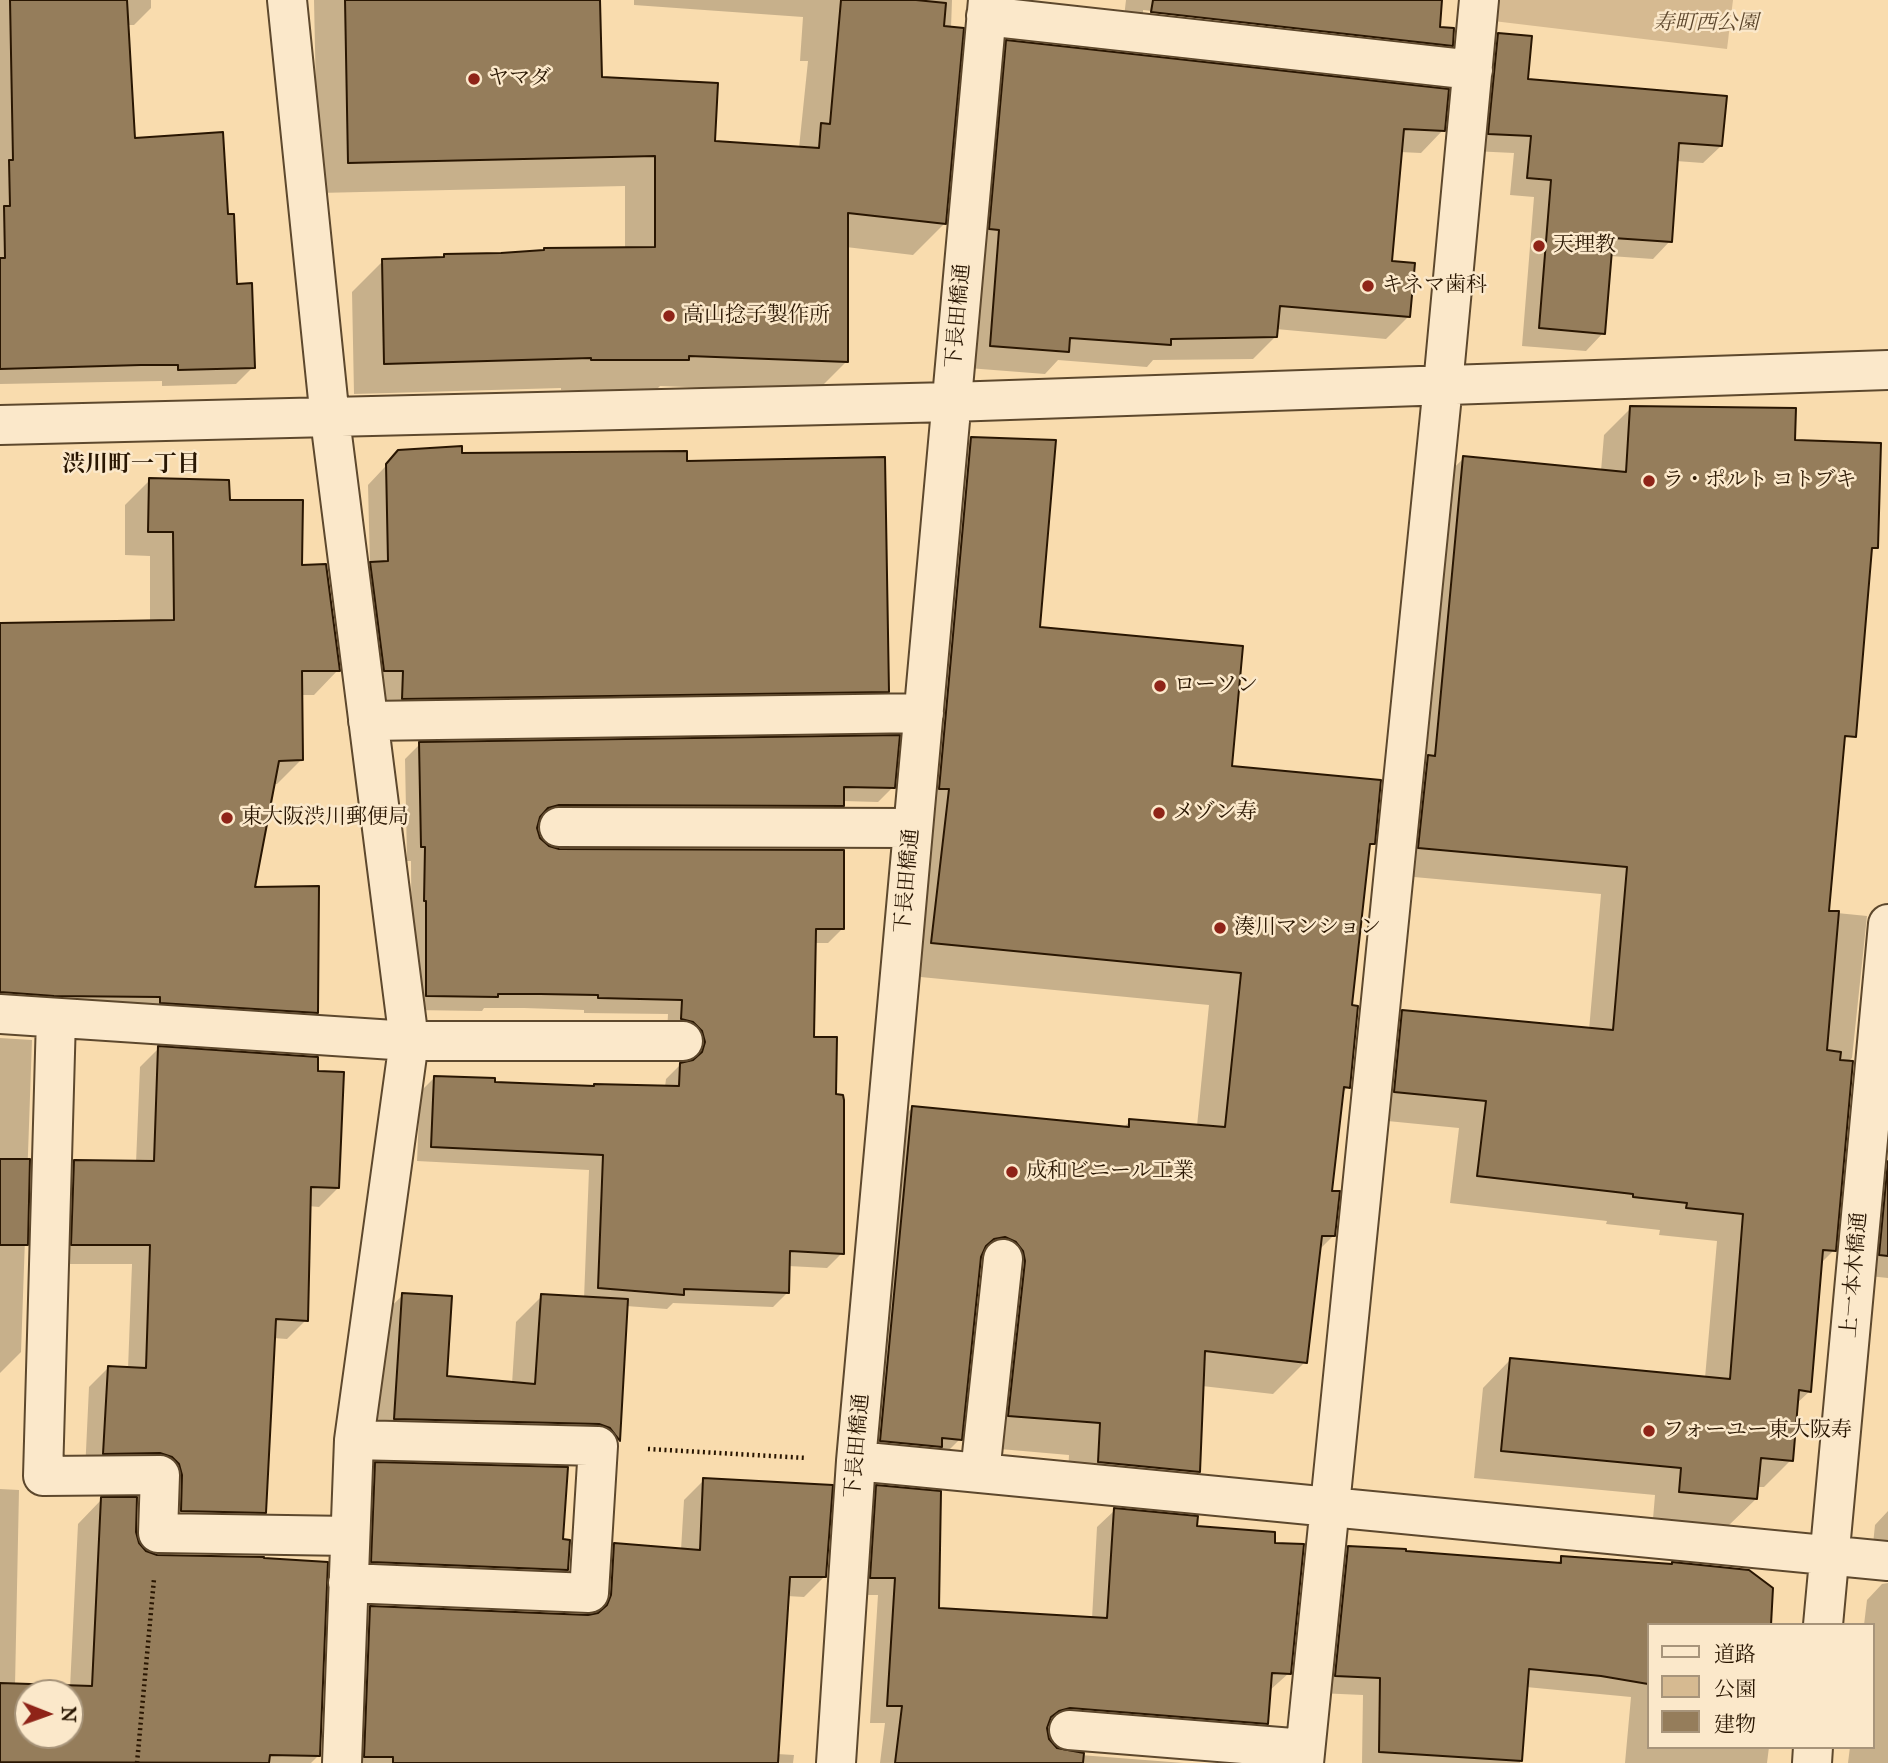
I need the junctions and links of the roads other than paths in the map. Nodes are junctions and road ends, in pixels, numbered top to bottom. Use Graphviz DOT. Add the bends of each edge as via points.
graph roads {
  1 [pos="287,0"];
  2 [pos="1479,0"];
  3 [pos="987,8"];
  4 [pos="1472,70"];
  5 [pos="1888,370"];
  6 [pos="1443,385"];
  7 [pos="951,402"];
  8 [pos="330,419"];
  9 [pos="0,425"];
  10 [pos="924,713"];
  11 [pos="368,721"];
  12 [pos="559,827"];
  13 [pos="913,828"];
  14 [pos="1888,924"];
  15 [pos="0,1014"];
  16 [pos="56,1018"];
  17 [pos="409,1041"];
  18 [pos="683,1041"];
  19 [pos="1003,1259"];
  20 [pos="354,1440"];
  21 [pos="856,1461"];
  22 [pos="980,1474"];
  23 [pos="1331,1507"];
  24 [pos="350,1536"];
  25 [pos="1828,1555"];
  26 [pos="1888,1561"];
  27 [pos="348,1584"];
  28 [pos="1823,1623"];
  29 [pos="1069,1730"];
  30 [pos="1304,1756"];
  31 [pos="342,1763"];
  32 [pos="836,1763"];
  1 -- 8 [label="street"];
  2 -- 4 [label="street"];
  3 -- 4 [label="street"];
  3 -- 7 [label="street, 下長田橋通"];
  4 -- 6 [label="street"];
  5 -- 6 [label="street"];
  6 -- 7 [label="street"];
  6 -- 23 [label="street"];
  7 -- 8 [label="street"];
  7 -- 10 [label="street, 下長田橋通"];
  8 -- 9 [label="street"];
  8 -- 11 [label="street"];
  10 -- 11 [label="street"];
  10 -- 13 [label="street, 下長田橋通"];
  11 -- 17 [label="street"];
  12 -- 13 [label="street"];
  13 -- 21 [label="street, 下長田橋通"];
  14 -- 25 [label="street, 上一本木橋通"];
  15 -- 16 [label="street"];
  16 -- 17 [label="street"];
  16 -- 24 [label="street" via="43,1476 160,1475 158,1533"];
  17 -- 18 [label="street"];
  17 -- 20 [label="street"];
  19 -- 22 [label="street"];
  20 -- 24 [label="street"];
  20 -- 27 [label="street" via="598,1446 589,1593"];
  21 -- 22 [label="street"];
  21 -- 32 [label="street, 下長田橋通"];
  22 -- 23 [label="street"];
  23 -- 25 [label="street"];
  23 -- 30 [label="street"];
  24 -- 27 [label="street"];
  25 -- 26 [label="street"];
  25 -- 28 [label="street, 上一本木橋通"];
  27 -- 31 [label="street"];
  29 -- 30 [label="street"];
}
